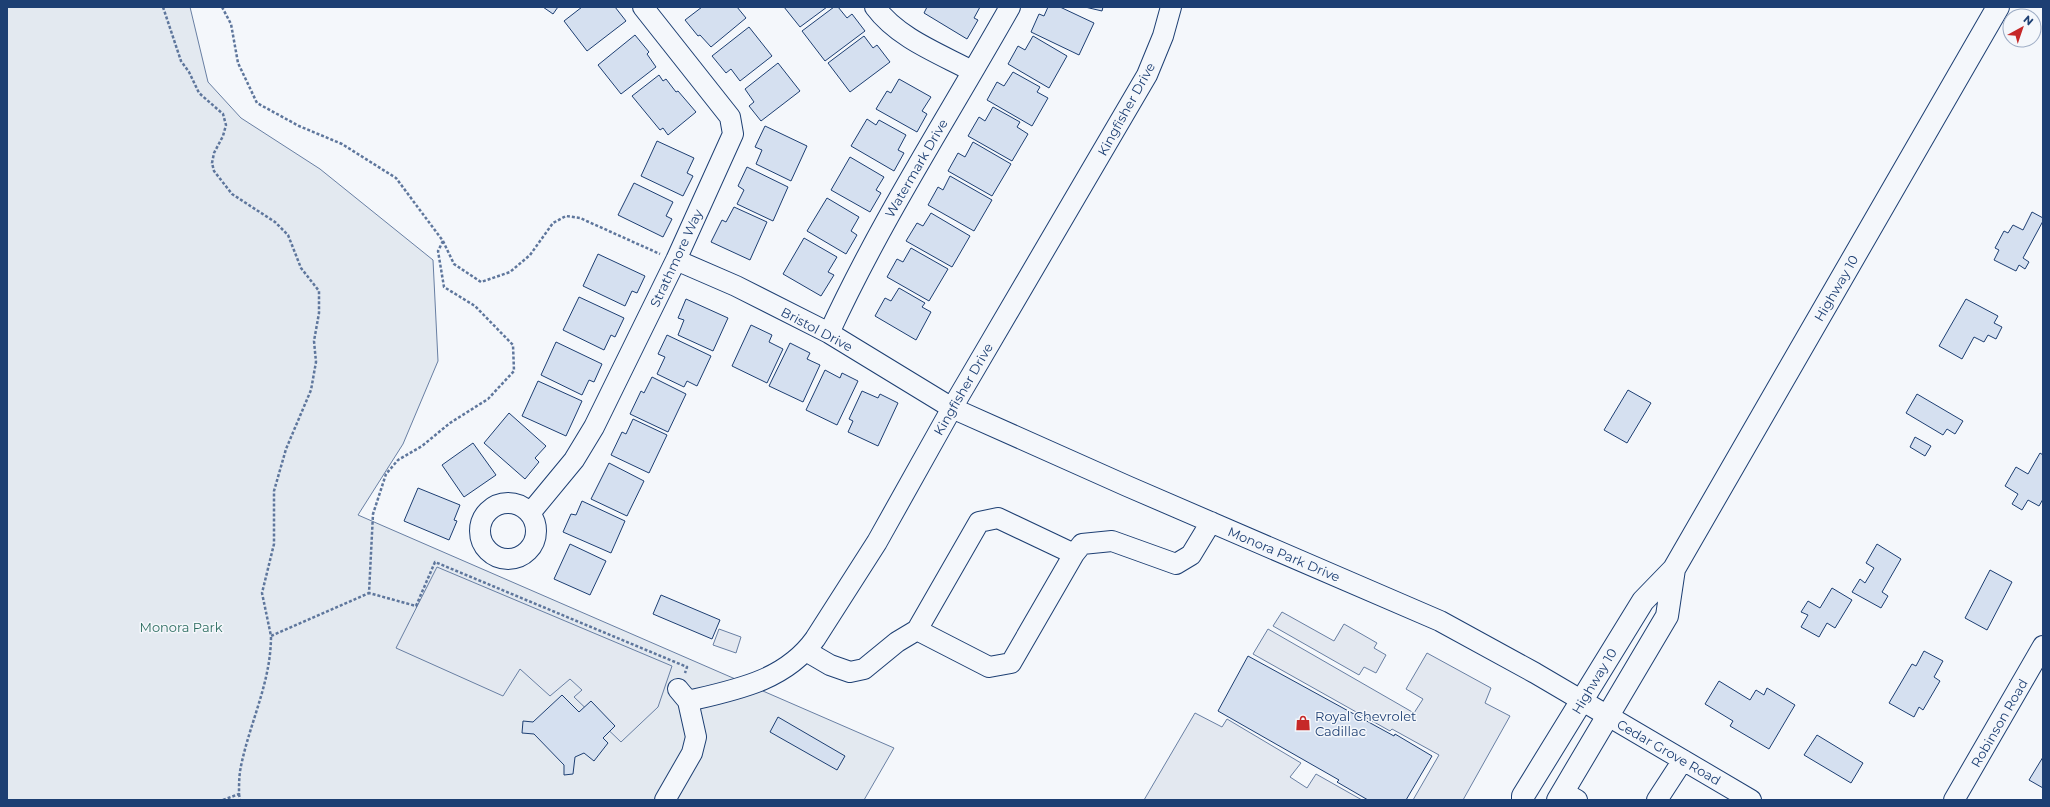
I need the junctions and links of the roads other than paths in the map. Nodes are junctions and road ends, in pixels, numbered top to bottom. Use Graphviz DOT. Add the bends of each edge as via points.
graph roads {
  1 [pos="643,7"];
  2 [pos="875,7"];
  3 [pos="1010,7"];
  4 [pos="1171,7"];
  5 [pos="1998,7"];
  6 [pos="972,71"];
  7 [pos="676,260"];
  8 [pos="828,333"];
  9 [pos="952,408"];
  10 [pos="531,512"];
  11 [pos="1211,522"];
  12 [pos="1074,554"];
  13 [pos="1674,569"];
  14 [pos="917,630"];
  15 [pos="2043,646"];
  16 [pos="806,651"];
  17 [pos="1582,700"];
  18 [pos="1607,716"];
  19 [pos="1683,760"];
  20 [pos="1566,797"];
  21 [pos="665,800"];
  22 [pos="1523,800"];
  23 [pos="1657,800"];
  24 [pos="1752,800"];
  25 [pos="1954,800"];
  1 -- 7 [label="street, Strathmore Way" via="733,124 731,141"];
  2 -- 6 [label="street" via="884,20 900,32"];
  3 -- 6 [label="street, Watermark Drive"];
  4 -- 9 [label="street, Kingfisher Drive" via="1163,36 1147,75"];
  5 -- 13 [label="highway, Highway 10"];
  6 -- 8 [label="street, Watermark Drive" via="859,268"];
  7 -- 8 [label="street, Bristol Drive" via="736,286"];
  7 -- 10 [label="street, Strathmore Way" via="594,427 574,460"];
  8 -- 9 [label="street, Bristol Drive"];
  9 -- 11 [label="street, Monora Park Drive"];
  9 -- 16 [label="street, Kingfisher Drive" via="877,542"];
  11 -- 12 [label="street" via="1192,555 1176,564 1112,542 1082,544"];
  11 -- 17 [label="street, Monora Park Drive" via="1440,621"];
  12 -- 14 [label="street" via="998,518 979,522"];
  12 -- 14 [label="street" via="1011,663 989,667"];
  13 -- 17 [label="highway, Highway 10" via="1643,601"];
  13 -- 18 [label="highway, Highway 10" via="1667,616"];
  14 -- 16 [label="street" via="897,642 864,669 850,672 830,665"];
  15 -- 25 [label="street, Robinson Road"];
  16 -- 21 [label="street, Kingfisher Drive" via="776,674 746,686 683,695 696,737 692,753"];
  17 -- 18 [label="street, Monora Park Drive"];
  17 -- 22 [label="highway, Highway 10"];
  18 -- 19 [label="street, Cedar Grove Road"];
  18 -- 20 [label="highway, Highway 10"];
  19 -- 23 [label="street"];
  19 -- 24 [label="street, Cedar Grove Road"];
}
